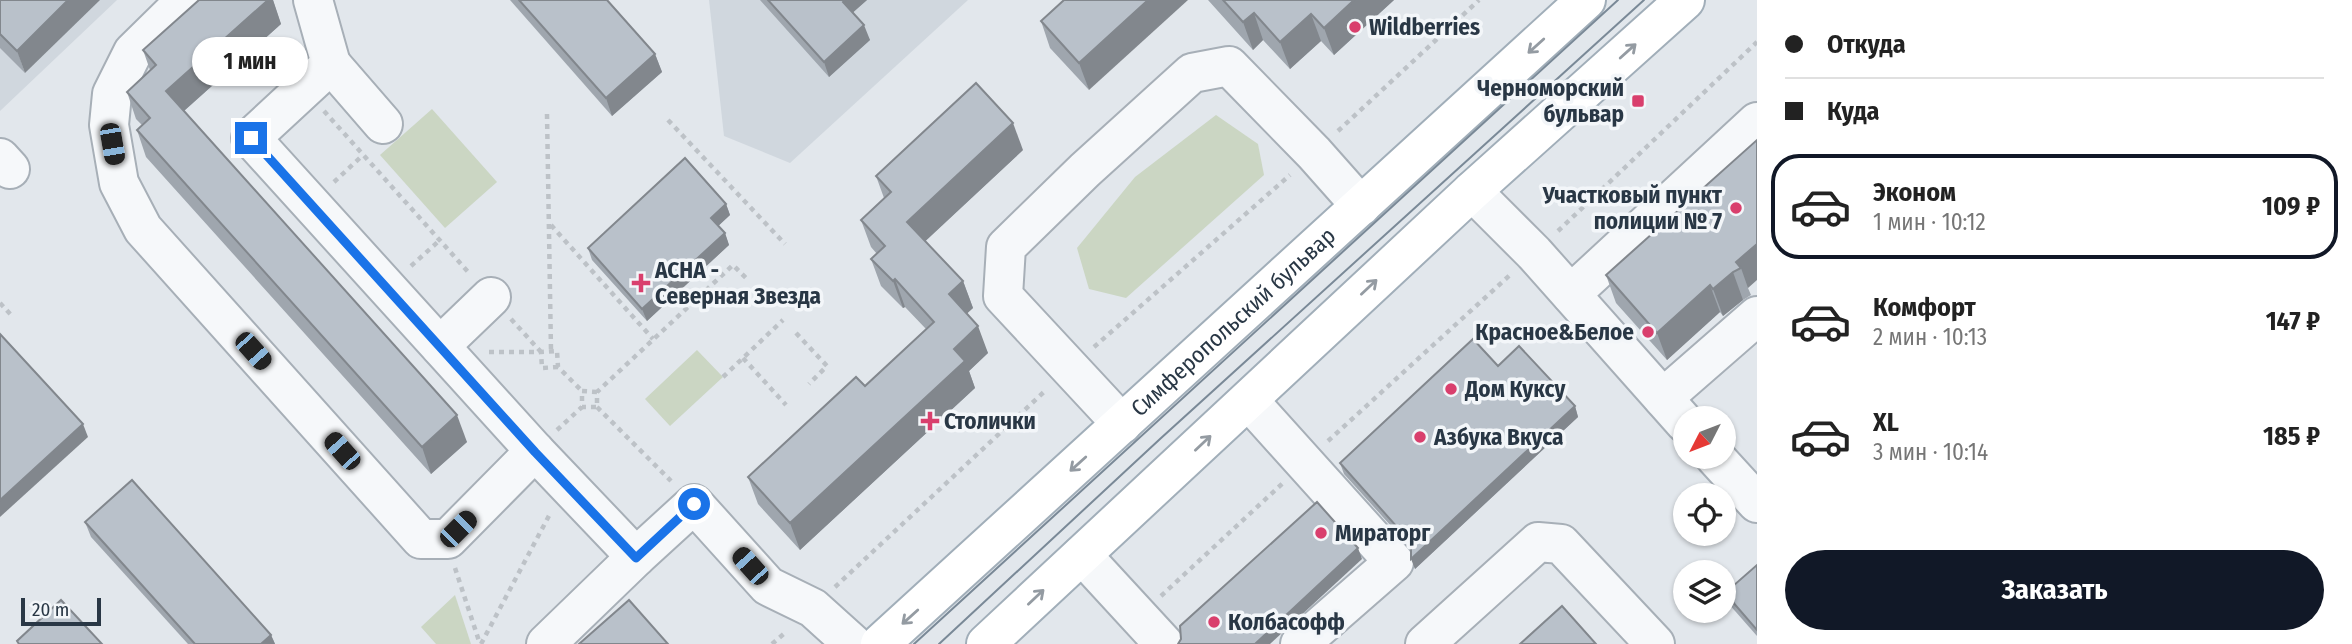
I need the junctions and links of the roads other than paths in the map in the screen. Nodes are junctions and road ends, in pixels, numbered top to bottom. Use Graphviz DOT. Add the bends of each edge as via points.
graph roads {
  1 [pos="186,0"];
  2 [pos="313,0"];
  3 [pos="1586,0"];
  4 [pos="1685,0"];
  5 [pos="331,64"];
  6 [pos="1757,122"];
  7 [pos="373,140"];
  8 [pos="1472,191"];
  9 [pos="1361,206"];
  10 [pos="1571,294"];
  11 [pos="491,297"];
  12 [pos="1757,316"];
  13 [pos="440,346"];
  14 [pos="1249,401"];
  15 [pos="1678,406"];
  16 [pos="1673,410"];
  17 [pos="1122,424"];
  18 [pos="535,452"];
  19 [pos="1726,469"];
  20 [pos="1757,503"];
  21 [pos="1082,555"];
  22 [pos="636,558"];
  23 [pos="1151,630"];
  24 [pos="546,644"];
  25 [pos="853,644"];
  26 [pos="880,644"];
  27 [pos="986,644"];
  28 [pos="1300,644"];
  29 [pos="1425,644"];
  30 [pos="1655,644"];
  1 -- 18 [label="lane" via="133,52 112,93 109,125 119,183 143,229 421,539 448,539"];
  2 -- 5 [label="lane"];
  3 -- 9 [label="main road, Симферопольский бульвар, one-way"];
  8 -- 4 [label="main road, one-way"];
  5 -- 7 [label="lane"];
  5 -- 13 [label="lane" via="251,138"];
  6 -- 10 [label="lane"];
  8 -- 10 [label="lane"];
  14 -- 8 [label="main road, one-way"];
  9 -- 17 [label="main road, Симферопольский бульвар"];
  9 -- 17 [label="lane" via="1229,66 1192,73 1085,170 1006,247 1003,296"];
  10 -- 16 [label="lane"];
  11 -- 13 [label="lane"];
  12 -- 15 [label="lane"];
  13 -- 18 [label="lane"];
  21 -- 14 [label="main road, one-way"];
  14 -- 28 [label="lane" via="1394,562"];
  17 -- 26 [label="main road, Симферопольский бульвар, one-way"];
  18 -- 22 [label="lane"];
  19 -- 20 [label="lane"];
  21 -- 23 [label="lane"];
  27 -- 21 [label="main road, one-way"];
  22 -- 24 [label="lane"];
  22 -- 25 [label="lane" via="694,504 768,586 813,608"];
  29 -- 30 [label="lane" via="1538,542 1561,544"];
}
